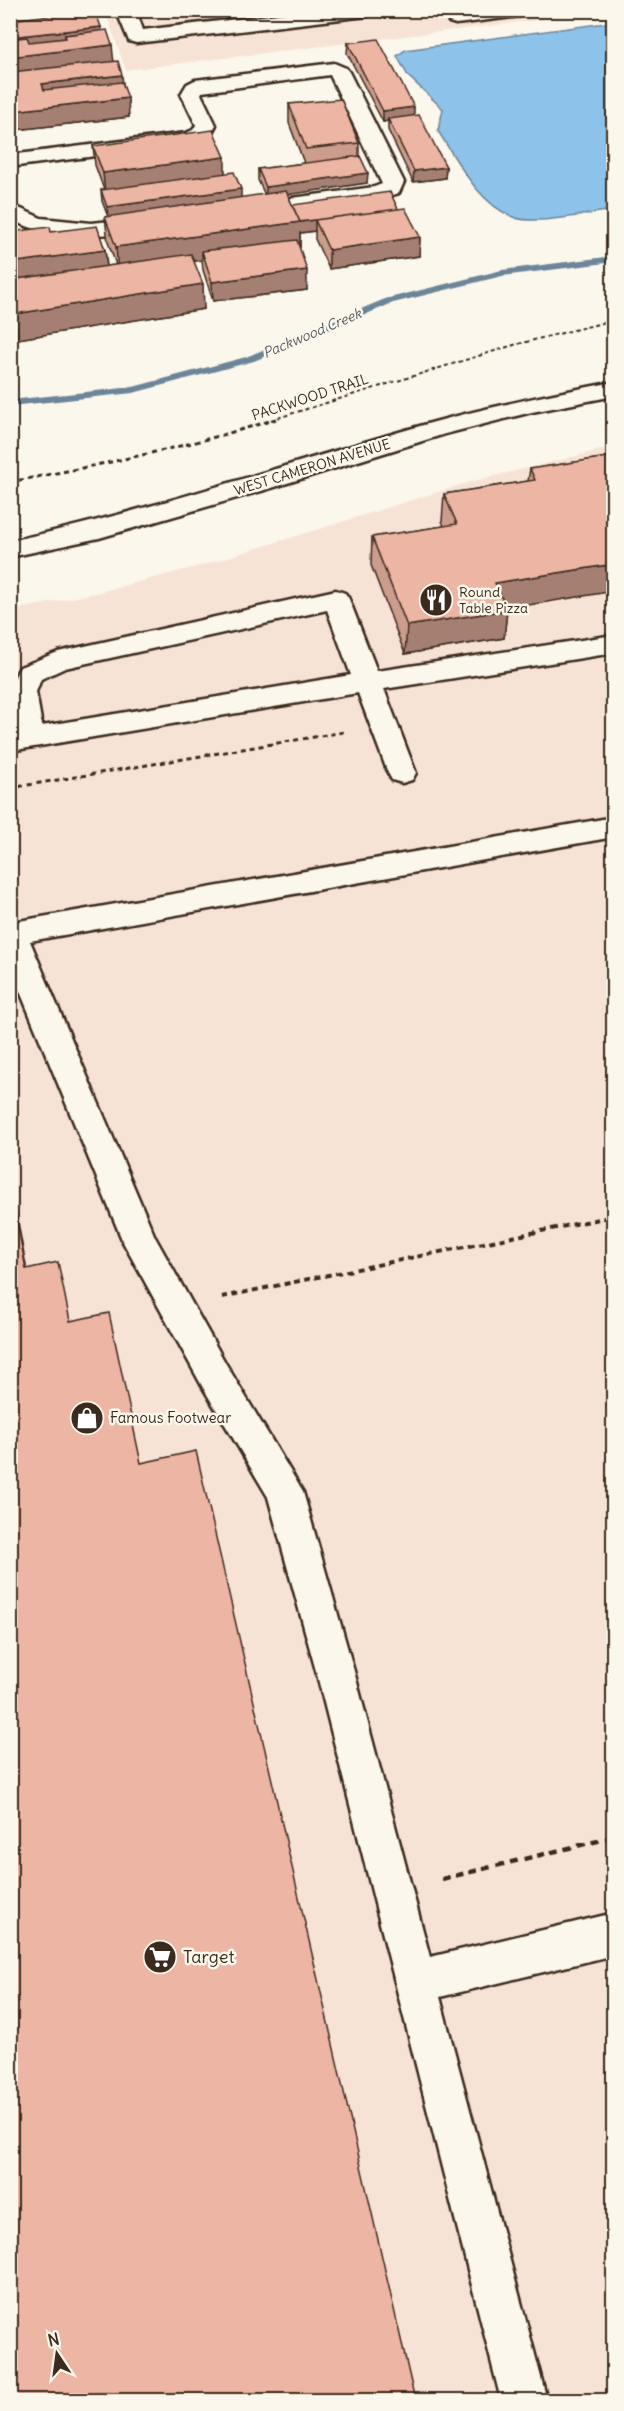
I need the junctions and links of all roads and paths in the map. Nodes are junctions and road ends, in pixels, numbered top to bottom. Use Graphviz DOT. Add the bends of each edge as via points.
graph roads {
  1 [pos="126,10"];
  2 [pos="367,10"];
  3 [pos="452,10"];
  4 [pos="520,10"];
  5 [pos="10,161"];
  6 [pos="10,210"];
  7 [pos="228,213"];
  8 [pos="170,221"];
  9 [pos="614,320"];
  10 [pos="614,389"];
  11 [pos="10,482"];
  12 [pos="10,549"];
  13 [pos="614,644"];
  14 [pos="367,682"];
  15 [pos="384,725"];
  16 [pos="21,739"];
  17 [pos="402,772"];
  18 [pos="10,788"];
  19 [pos="614,826"];
  20 [pos="11,931"];
  21 [pos="614,1216"];
  22 [pos="222,1297"];
  23 [pos="614,1837"];
  24 [pos="442,1880"];
  25 [pos="614,1934"];
  26 [pos="415,1982"];
  27 [pos="524,2400"];
  1 -- 2 [label="street" via="136,37"];
  3 -- 4 [label="street" via="456,18"];
  5 -- 7 [label="street" via="190,139 202,134 206,125 191,93 202,84 326,68 339,72 393,182 391,188 379,193"];
  6 -- 8 [label="street" via="36,224 91,230"];
  9 -- 11 [label="path, PACKWOOD TRAIL" via="386,383 211,440"];
  10 -- 12 [label="street, WEST CAMERON AVENUE" via="436,429 101,529"];
  13 -- 14 [label="street"];
  14 -- 15 [label="street"];
  14 -- 16 [label="street"];
  14 -- 16 [label="street" via="336,599 58,661 39,669 30,674 22,692"];
  15 -- 17 [label="street"];
  15 -- 18 [label="path"];
  19 -- 20 [label="street"];
  20 -- 26 [label="street" via="140,1242 285,1492"];
  21 -- 22 [label="path"];
  23 -- 24 [label="path"];
  25 -- 26 [label="street"];
  26 -- 27 [label="street"];
}
